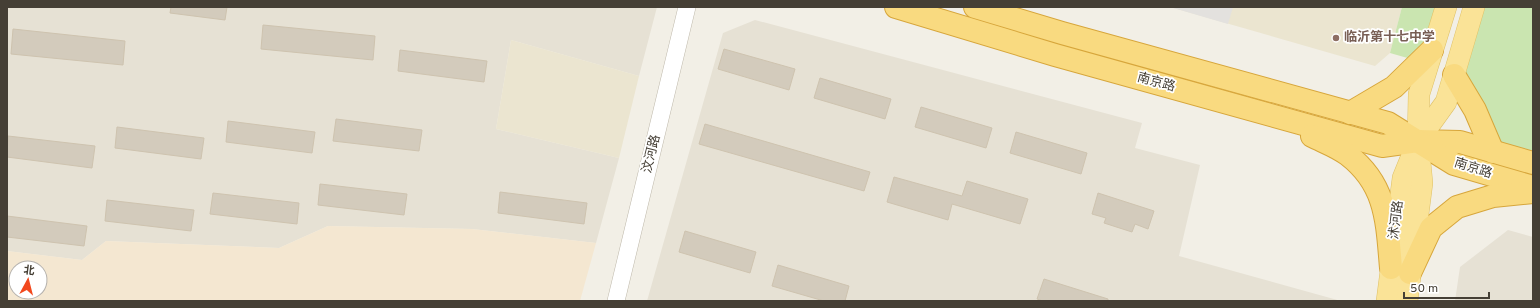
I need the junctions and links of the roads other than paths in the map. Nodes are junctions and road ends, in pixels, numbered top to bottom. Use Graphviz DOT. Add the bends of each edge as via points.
graph roads {
  1 [pos="687,7"];
  2 [pos="896,7"];
  3 [pos="975,7"];
  4 [pos="1446,7"];
  5 [pos="1474,7"];
  6 [pos="1432,50"];
  7 [pos="1454,75"];
  8 [pos="1350,113"];
  9 [pos="1274,116"];
  10 [pos="1418,141"];
  11 [pos="1493,152"];
  12 [pos="1533,163"];
  13 [pos="1533,187"];
  14 [pos="1533,192"];
  15 [pos="1401,270"];
  16 [pos="616,301"];
  17 [pos="1387,301"];
  18 [pos="1407,301"];
  1 -- 16 [label="street, 汶河路"];
  2 -- 9 [label="highway, 南京路" via="1055,55"];
  3 -- 8 [label="highway, 南京路"];
  4 -- 6 [label="main road, 沭河路"];
  5 -- 7 [label="main road"];
  6 -- 8 [label="highway" via="1394,87"];
  6 -- 10 [label="main road, 沭河路" via="1419,94"];
  7 -- 10 [label="main road" via="1446,102"];
  7 -- 11 [label="highway" via="1475,110"];
  8 -- 10 [label="highway, 南京路" via="1388,123"];
  9 -- 10 [label="highway, 南京路" via="1382,146"];
  9 -- 15 [label="highway" via="1347,154 1369,174 1383,204"];
  10 -- 11 [label="highway, 南京路" via="1460,142"];
  10 -- 13 [label="highway, 南京路" via="1454,164"];
  10 -- 15 [label="main road, 沭河路" via="1422,183"];
  11 -- 12 [label="highway, 南京路"];
  14 -- 15 [label="highway" via="1493,196 1457,207 1431,228"];
  15 -- 17 [label="main road, 沭河路"];
  15 -- 18 [label="main road, 沭河路"];
}
